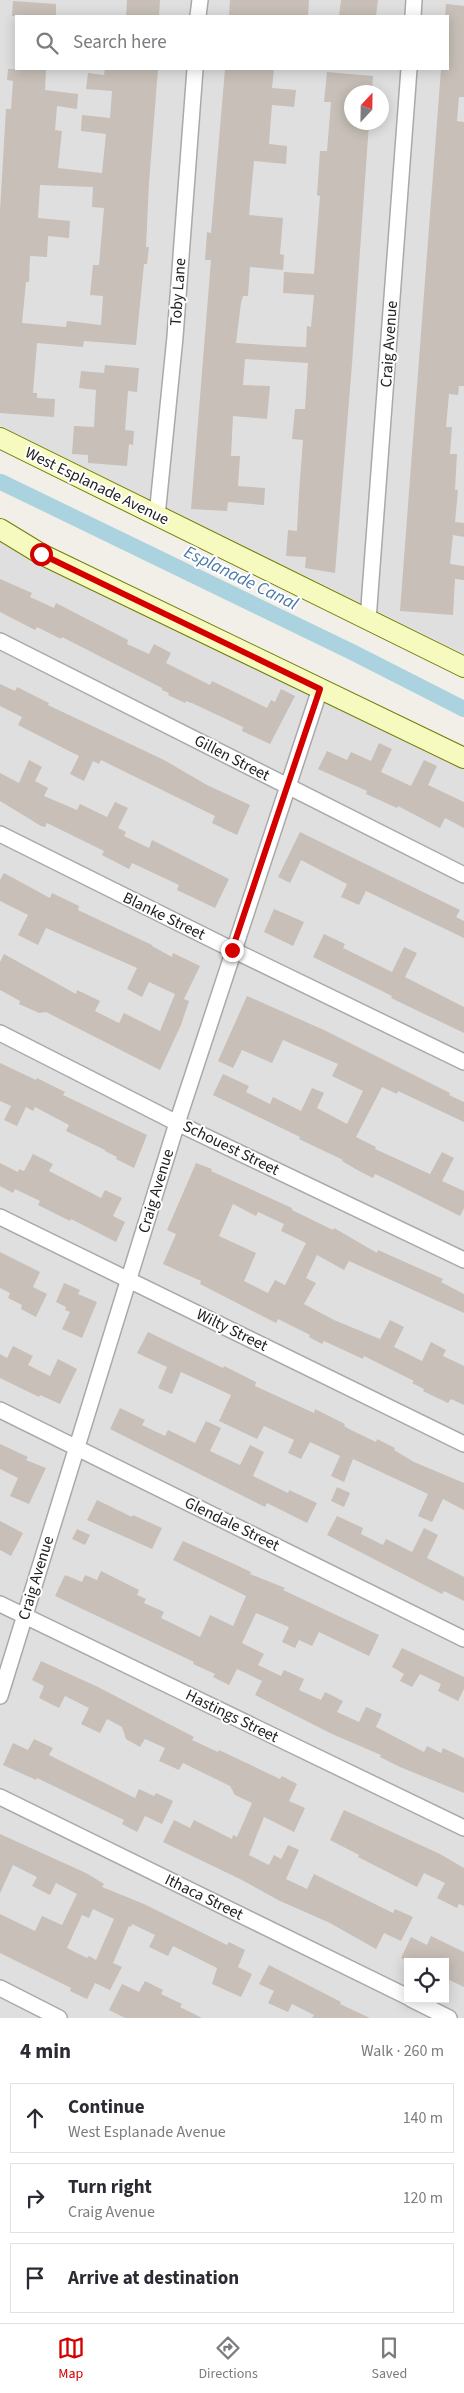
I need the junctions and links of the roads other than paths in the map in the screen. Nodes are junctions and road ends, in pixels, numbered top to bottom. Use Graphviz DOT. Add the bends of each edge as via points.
graph roads {
  1 [pos="200,0"];
  2 [pos="414,0"];
  3 [pos="198,15"];
  4 [pos="413,15"];
  5 [pos="194,70"];
  6 [pos="409,70"];
  7 [pos="0,438"];
  8 [pos="157,516"];
  9 [pos="0,529"];
  10 [pos="368,620"];
  11 [pos="0,641"];
  12 [pos="464,667"];
  13 [pos="320,689"];
  14 [pos="464,758"];
  15 [pos="288,786"];
  16 [pos="0,834"];
  17 [pos="464,875"];
  18 [pos="232,950"];
  19 [pos="0,1032"];
  20 [pos="464,1062"];
  21 [pos="177,1122"];
  22 [pos="0,1217"];
  23 [pos="464,1260"];
  24 [pos="129,1278"];
  25 [pos="0,1410"];
  26 [pos="464,1444"];
  27 [pos="76,1448"];
  28 [pos="0,1604"];
  29 [pos="25,1616"];
  30 [pos="464,1639"];
  31 [pos="0,1696"];
  32 [pos="0,1797"];
  33 [pos="464,1828"];
  34 [pos="0,1988"];
  35 [pos="404,1996"];
  36 [pos="419,2003"];
  37 [pos="59,2018"];
  38 [pos="450,2018"];
  1 -- 3 [label="street"];
  2 -- 4 [label="street"];
  5 -- 8 [label="street, Toby Lane" via="175,336"];
  6 -- 10 [label="street, Craig Avenue"];
  7 -- 8 [label="main road, West Esplanade Avenue"];
  8 -- 10 [label="main road, West Esplanade Avenue"];
  9 -- 13 [label="main road" via="41,554"];
  10 -- 12 [label="main road, West Esplanade Avenue"];
  11 -- 15 [label="street, Gillen Street"];
  13 -- 14 [label="main road"];
  13 -- 15 [label="street, Craig Avenue"];
  15 -- 17 [label="street, Gillen Street"];
  15 -- 18 [label="street, Craig Avenue"];
  16 -- 18 [label="street, Blanke Street"];
  18 -- 20 [label="street, Blanke Street"];
  18 -- 21 [label="street, Craig Avenue"];
  19 -- 21 [label="street, Schouest Street"];
  21 -- 23 [label="street, Schouest Street"];
  21 -- 24 [label="street, Craig Avenue"];
  22 -- 24 [label="street, Wilty Street"];
  24 -- 26 [label="street, Wilty Street"];
  24 -- 27 [label="street, Craig Avenue"];
  25 -- 27 [label="street, Glendale Street"];
  27 -- 29 [label="street, Craig Avenue"];
  27 -- 30 [label="street, Glendale Street"];
  28 -- 29 [label="street, Hastings Street"];
  29 -- 31 [label="street, Craig Avenue"];
  29 -- 33 [label="street, Hastings Street"];
  32 -- 35 [label="street, Ithaca Street"];
  34 -- 37 [label="street"];
  36 -- 38 [label="street"];
}
